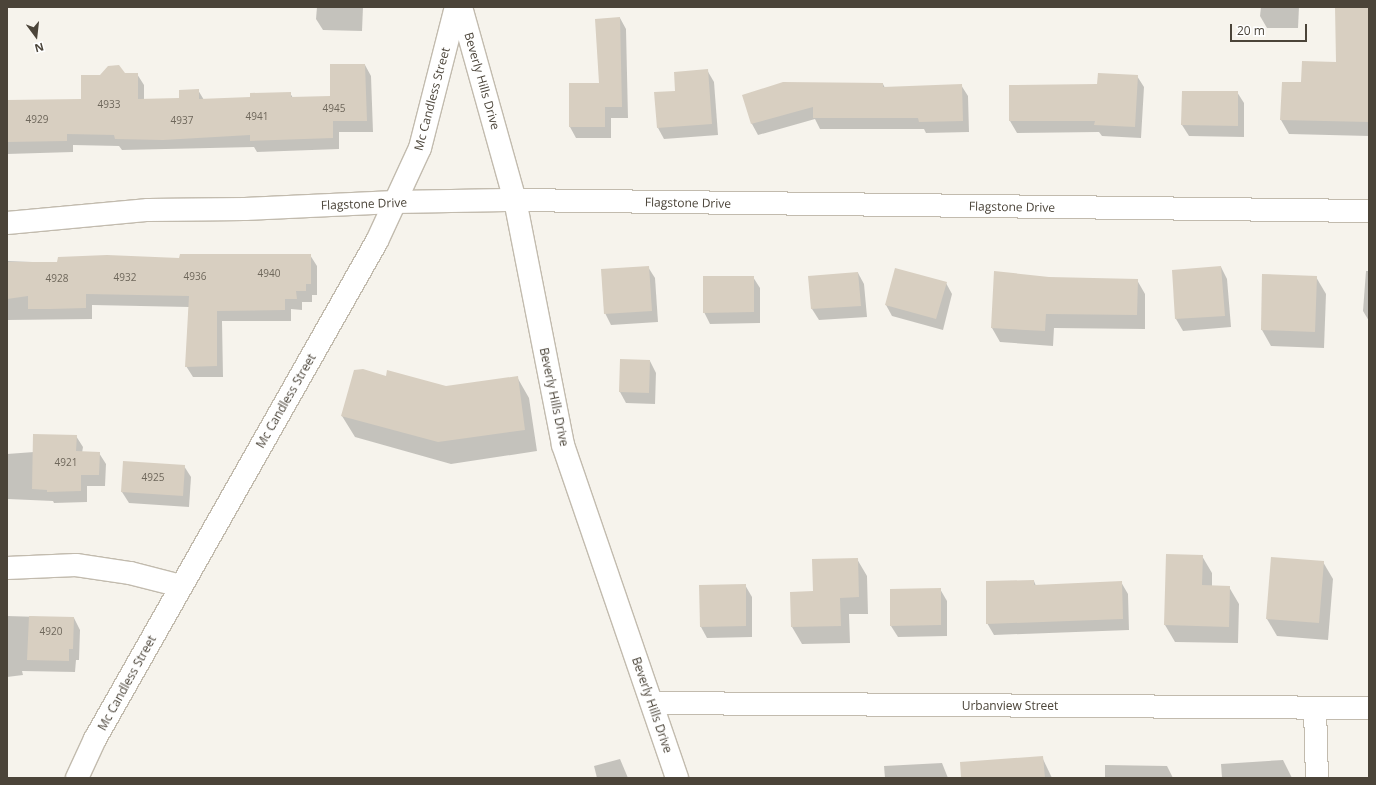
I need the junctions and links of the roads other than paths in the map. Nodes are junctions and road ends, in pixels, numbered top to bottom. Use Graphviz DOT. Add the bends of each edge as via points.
graph roads {
  1 [pos="456,7"];
  2 [pos="461,7"];
  3 [pos="515,200"];
  4 [pos="395,202"];
  5 [pos="1369,211"];
  6 [pos="7,223"];
  7 [pos="7,568"];
  8 [pos="181,586"];
  9 [pos="652,703"];
  10 [pos="1315,708"];
  11 [pos="1369,708"];
  12 [pos="77,778"];
  13 [pos="677,778"];
  14 [pos="1316,778"];
  1 -- 4 [label="street, Mc Candless Street" via="420,148"];
  2 -- 3 [label="street, Beverly Hills Drive"];
  3 -- 4 [label="street, Flagstone Drive"];
  3 -- 5 [label="street, Flagstone Drive"];
  3 -- 9 [label="street, Beverly Hills Drive" via="563,445"];
  4 -- 6 [label="street, Flagstone Drive" via="245,209 148,210"];
  4 -- 8 [label="street, Mc Candless Street" via="377,240"];
  7 -- 8 [label="street" via="76,565 130,573"];
  8 -- 12 [label="street, Mc Candless Street" via="95,739"];
  9 -- 10 [label="street, Urbanview Street"];
  9 -- 13 [label="street, Beverly Hills Drive"];
  10 -- 11 [label="street, Urbanview Street"];
  10 -- 14 [label="street"];
}
